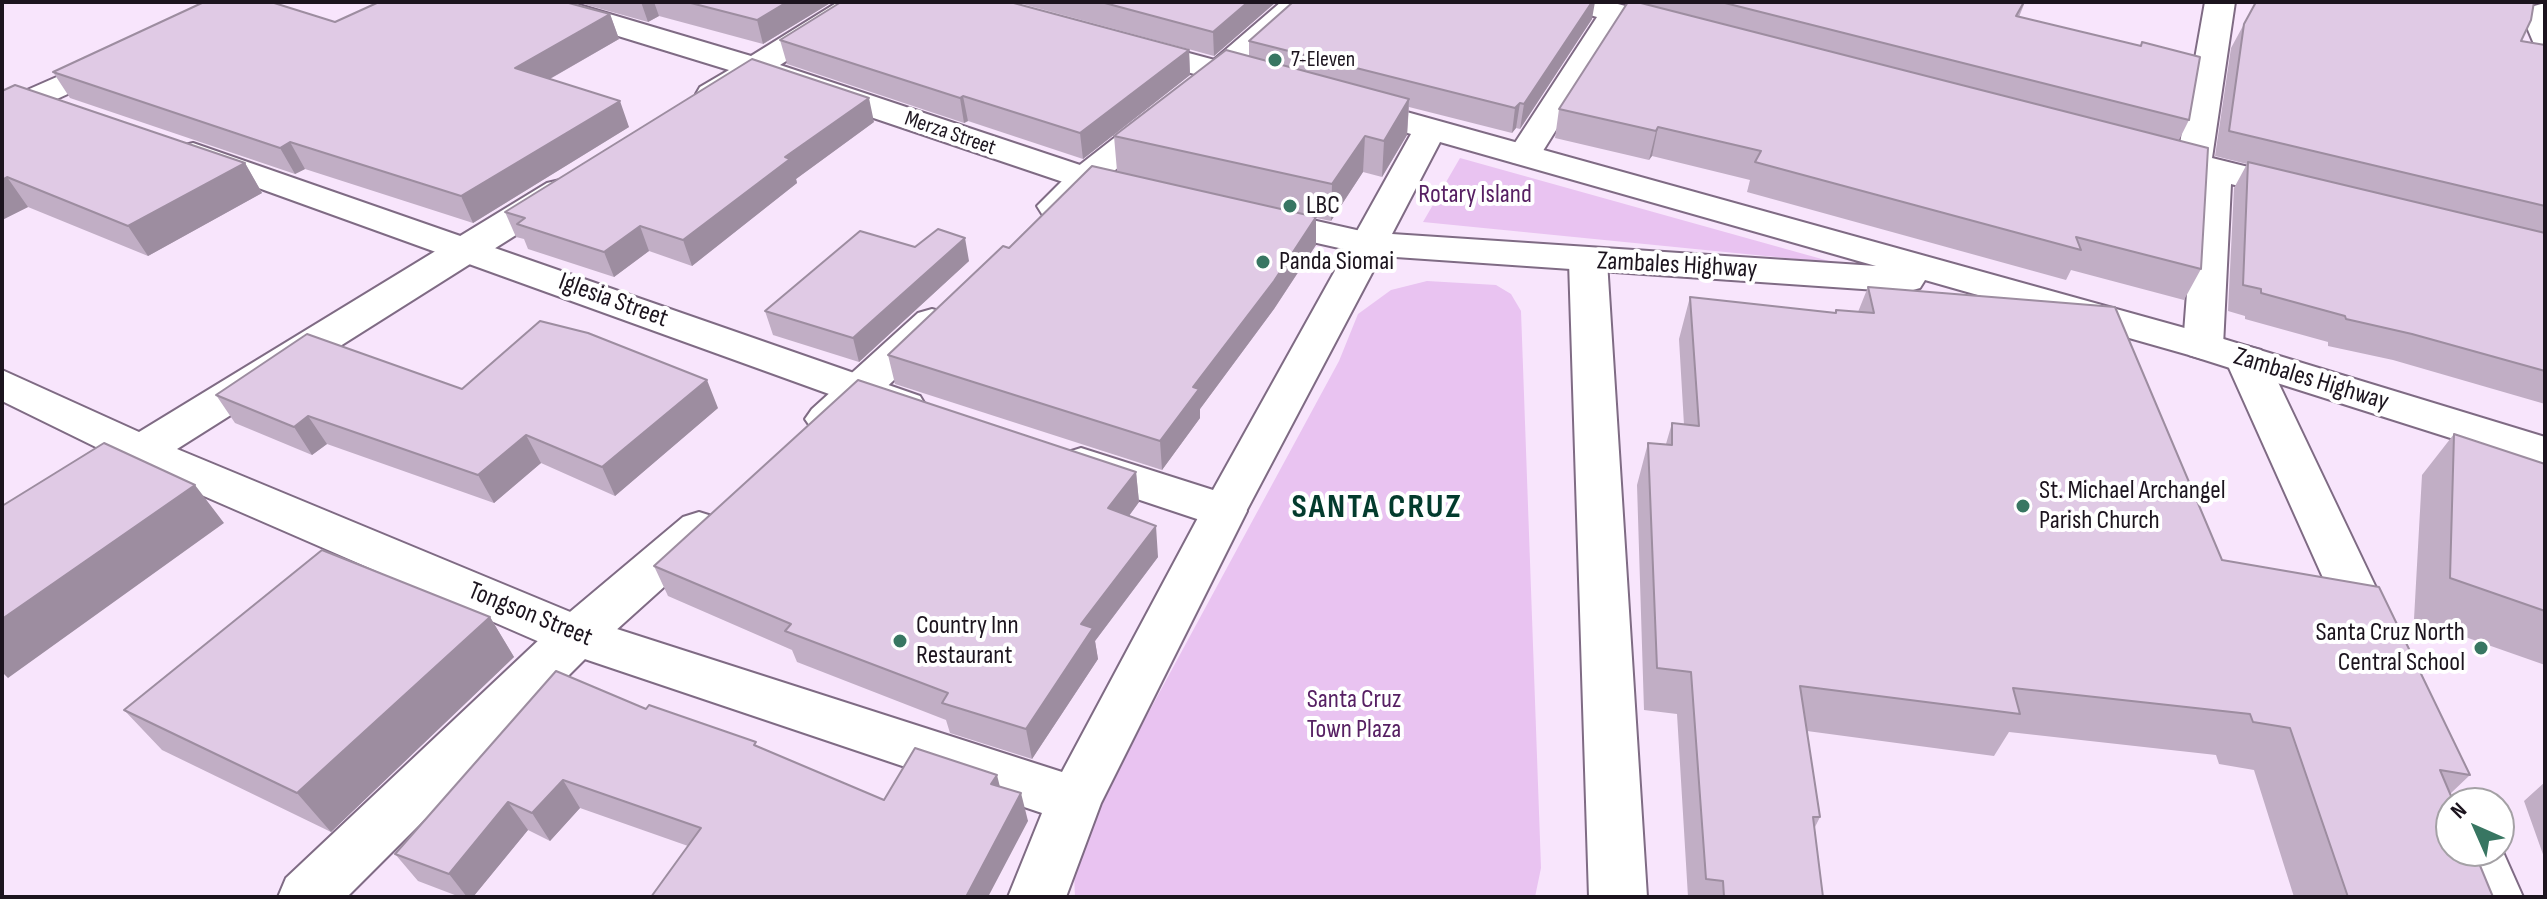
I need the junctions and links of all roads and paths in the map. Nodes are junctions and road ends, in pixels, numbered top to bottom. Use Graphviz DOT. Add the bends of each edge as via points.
graph roads {
  1 [pos="537,2"];
  2 [pos="859,2"];
  3 [pos="1299,2"];
  4 [pos="2220,2"];
  5 [pos="1594,6"];
  6 [pos="2545,12"];
  7 [pos="1707,36"];
  8 [pos="2545,37"];
  9 [pos="1102,39"];
  10 [pos="145,47"];
  11 [pos="753,67"];
  12 [pos="1220,71"];
  13 [pos="1295,92"];
  14 [pos="13,100"];
  15 [pos="689,109"];
  16 [pos="1371,112"];
  17 [pos="79,114"];
  18 [pos="1431,128"];
  19 [pos="154,140"];
  20 [pos="2118,144"];
  21 [pos="1524,155"];
  22 [pos="2204,167"];
  23 [pos="586,175"];
  24 [pos="1084,178"];
  25 [pos="1159,196"];
  26 [pos="2334,199"];
  27 [pos="1234,213"];
  28 [pos="1028,231"];
  29 [pos="1370,244"];
  30 [pos="469,249"];
  31 [pos="1588,261"];
  32 [pos="1984,284"];
  33 [pos="961,295"];
  34 [pos="2224,353"];
  35 [pos="2,384"];
  36 [pos="859,390"];
  37 [pos="932,415"];
  38 [pos="800,442"];
  39 [pos="141,451"];
  40 [pos="1049,453"];
  41 [pos="2545,453"];
  42 [pos="91,483"];
  43 [pos="729,503"];
  44 [pos="1224,511"];
  45 [pos="576,636"];
  46 [pos="2392,674"];
  47 [pos="1075,800"];
  48 [pos="2481,867"];
  49 [pos="307,897"];
  50 [pos="1037,897"];
  51 [pos="1618,897"];
  52 [pos="2494,897"];
  1 -- 11 [label="street, Merza Street"];
  2 -- 11 [label="street"];
  3 -- 12 [label="street"];
  4 -- 22 [label="street"];
  5 -- 7 [label="street"];
  5 -- 21 [label="street"];
  6 -- 8 [label="street"];
  9 -- 12 [label="street"];
  10 -- 14 [label="street"];
  11 -- 15 [label="street"];
  11 -- 24 [label="street, Merza Street"];
  12 -- 13 [label="street"];
  12 -- 24 [label="street"];
  14 -- 17 [label="street"];
  16 -- 18 [label="street, Zambales Highway"];
  18 -- 21 [label="street, Zambales Highway"];
  18 -- 29 [label="street"];
  19 -- 30 [label="street, Iglesia Street"];
  20 -- 22 [label="street"];
  21 -- 32 [label="street, Zambales Highway"];
  22 -- 26 [label="street"];
  22 -- 34 [label="street"];
  23 -- 30 [label="street"];
  24 -- 25 [label="street, Merza Street"];
  24 -- 28 [label="street"];
  27 -- 29 [label="street"];
  29 -- 31 [label="street, Zambales Highway"];
  29 -- 44 [label="street"];
  30 -- 36 [label="street, Iglesia Street"];
  30 -- 39 [label="street"];
  31 -- 32 [label="street, Zambales Highway"];
  31 -- 51 [label="street"];
  32 -- 34 [label="street, Zambales Highway"];
  33 -- 36 [label="street"];
  34 -- 41 [label="street, Zambales Highway"];
  34 -- 46 [label="street"];
  35 -- 39 [label="street, Tongson Street"];
  36 -- 37 [label="street, Iglesia Street"];
  36 -- 38 [label="street"];
  39 -- 42 [label="street"];
  39 -- 45 [label="street, Tongson Street"];
  40 -- 44 [label="street"];
  43 -- 45 [label="street"];
  44 -- 47 [label="street"];
  45 -- 47 [label="street, Tongson Street"];
  45 -- 49 [label="street"];
  47 -- 50 [label="street"];
  48 -- 52 [label="street"];
}
